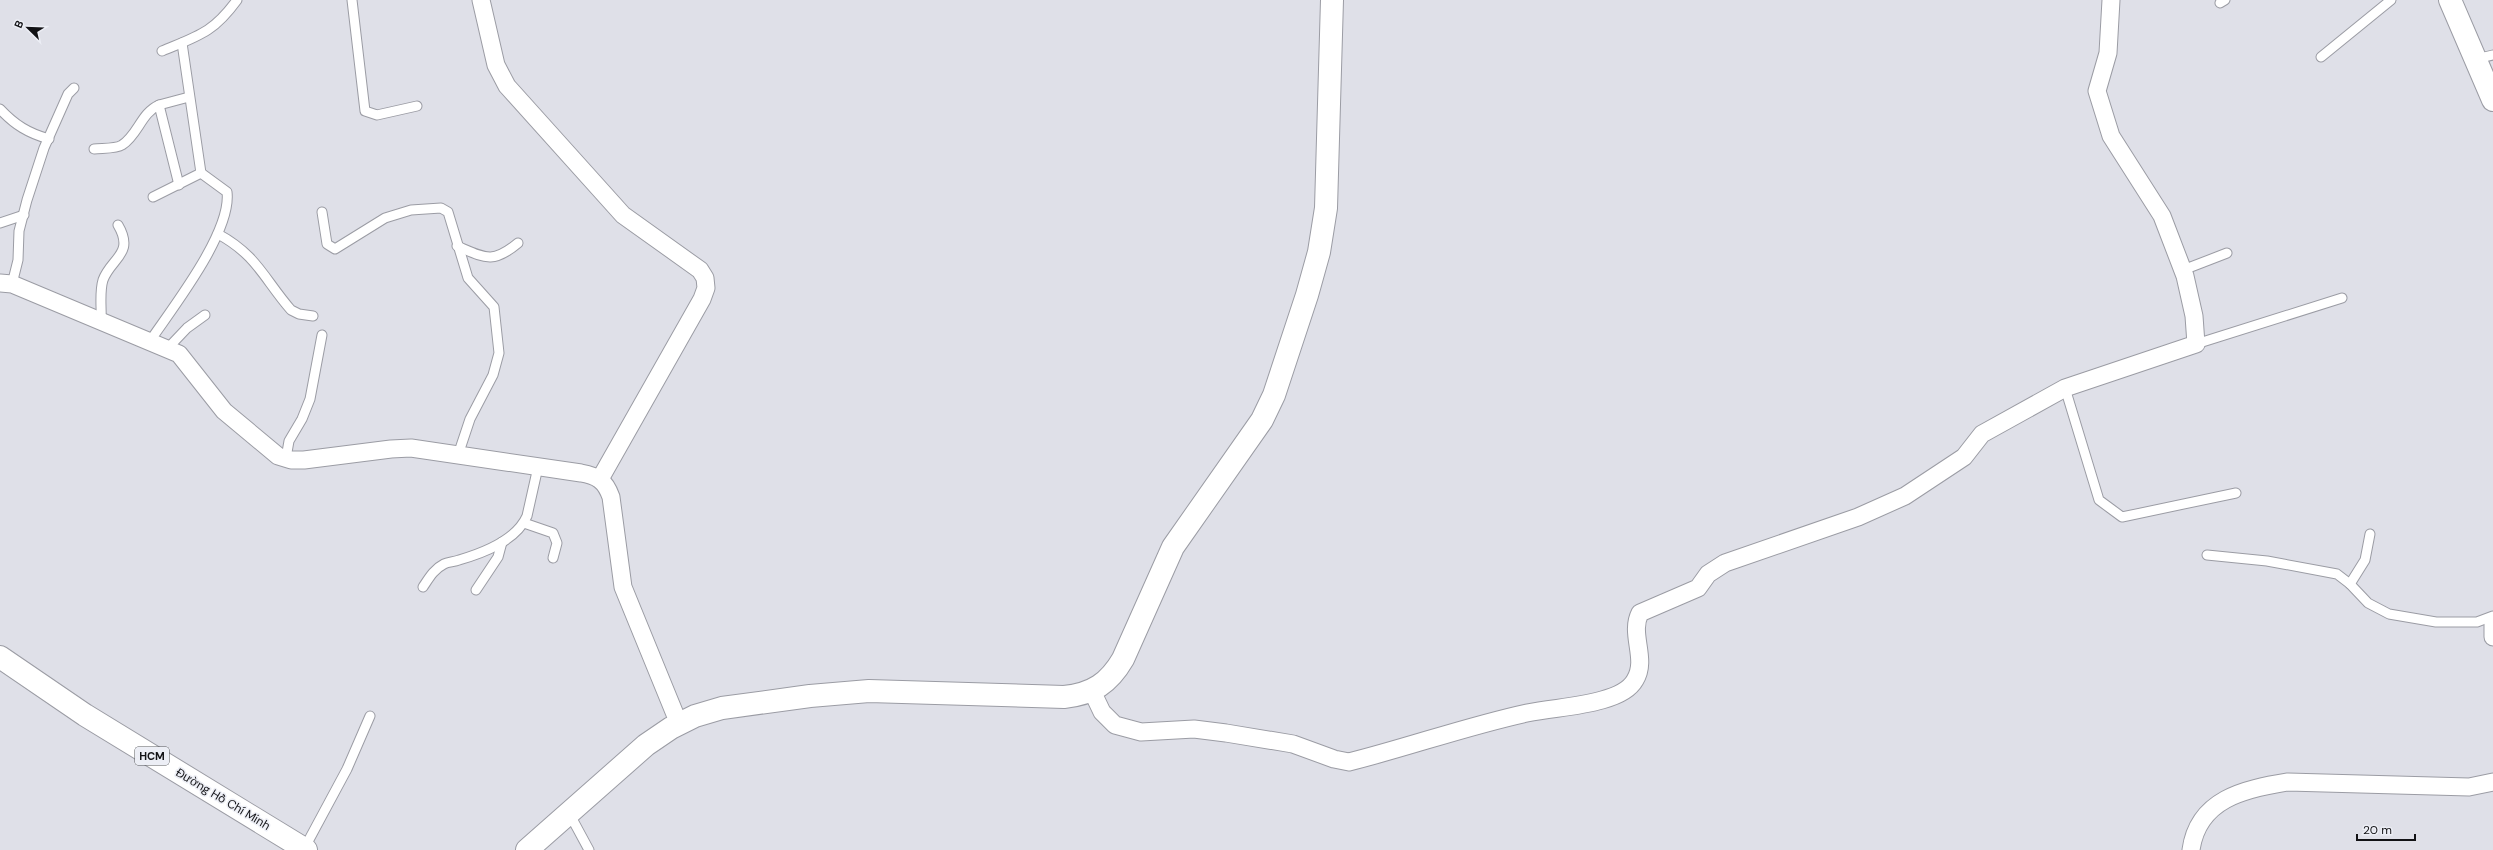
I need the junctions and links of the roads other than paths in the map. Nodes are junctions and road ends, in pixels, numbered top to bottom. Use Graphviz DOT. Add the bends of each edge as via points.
graph roads {
  1 [pos="237,0"];
  2 [pos="352,0"];
  3 [pos="481,0"];
  4 [pos="1332,0"];
  5 [pos="2111,0"];
  6 [pos="2391,0"];
  7 [pos="2450,0"];
  8 [pos="182,43"];
  9 [pos="162,51"];
  10 [pos="2321,57"];
  11 [pos="2484,57"];
  12 [pos="74,88"];
  13 [pos="190,97"];
  14 [pos="2493,100"];
  15 [pos="159,106"];
  16 [pos="417,106"];
  17 [pos="0,109"];
  18 [pos="49,139"];
  19 [pos="94,149"];
  20 [pos="201,173"];
  21 [pos="179,185"];
  22 [pos="153,197"];
  23 [pos="322,212"];
  24 [pos="24,215"];
  25 [pos="0,223"];
  26 [pos="118,225"];
  27 [pos="218,234"];
  28 [pos="518,243"];
  29 [pos="457,246"];
  30 [pos="2227,253"];
  31 [pos="2183,270"];
  32 [pos="6,284"];
  33 [pos="2342,298"];
  34 [pos="205,316"];
  35 [pos="313,316"];
  36 [pos="101,322"];
  37 [pos="322,335"];
  38 [pos="150,341"];
  39 [pos="2196,344"];
  40 [pos="168,348"];
  41 [pos="2065,388"];
  42 [pos="458,455"];
  43 [pos="286,458"];
  44 [pos="538,467"];
  45 [pos="600,479"];
  46 [pos="2236,493"];
  47 [pos="524,523"];
  48 [pos="2370,534"];
  49 [pos="502,542"];
  50 [pos="2207,555"];
  51 [pos="552,558"];
  52 [pos="2350,584"];
  53 [pos="423,587"];
  54 [pos="476,590"];
  55 [pos="2493,616"];
  56 [pos="2493,624"];
  57 [pos="2493,637"];
  58 [pos="0,657"];
  59 [pos="1092,691"];
  60 [pos="370,716"];
  61 [pos="679,724"];
  62 [pos="2493,782"];
  63 [pos="569,813"];
  64 [pos="305,849"];
  65 [pos="527,850"];
  66 [pos="589,850"];
  67 [pos="2190,850"];
  1 -- 8 [label="lane" via="214,28"];
  2 -- 16 [label="lane" via="365,110 377,115"];
  3 -- 45 [label="street" via="496,65 507,86 624,216 694,264 705,278 706,288 702,299"];
  4 -- 59 [label="main road" via="1326,208 1317,259 1274,395 1247,444 1172,547 1115,673"];
  5 -- 31 [label="street" via="2108,53 2097,92 2111,136 2162,216"];
  6 -- 10 [label="lane"];
  7 -- 11 [label="main road"];
  8 -- 9 [label="lane"];
  8 -- 13 [label="lane"];
  11 -- 14 [label="main road"];
  12 -- 18 [label="lane" via="68,94"];
  13 -- 15 [label="lane"];
  13 -- 20 [label="lane"];
  15 -- 19 [label="lane" via="147,113 130,138 121,146"];
  15 -- 21 [label="lane"];
  17 -- 18 [label="lane" via="26,132"];
  18 -- 24 [label="lane"];
  20 -- 21 [label="lane"];
  20 -- 27 [label="lane" via="227,192 228,202"];
  21 -- 22 [label="lane"];
  23 -- 29 [label="lane" via="327,244 331,248 342,246 385,218 411,210 430,208 448,212 454,226"];
  24 -- 25 [label="lane"];
  24 -- 32 [label="lane" via="19,231 18,260"];
  26 -- 36 [label="lane" via="123,234 124,247 103,282"];
  27 -- 35 [label="lane" via="239,245 259,266 291,310"];
  27 -- 38 [label="lane" via="211,250"];
  28 -- 29 [label="lane" via="505,254 490,259"];
  29 -- 42 [label="lane" via="468,278 494,307 499,353 493,375 470,419"];
  30 -- 31 [label="lane"];
  31 -- 39 [label="street" via="2194,316"];
  32 -- 36 [label="street"];
  33 -- 39 [label="lane"];
  34 -- 40 [label="lane" via="187,328"];
  36 -- 38 [label="street"];
  37 -- 43 [label="lane" via="310,399 289,441"];
  38 -- 40 [label="street"];
  39 -- 41 [label="street"];
  40 -- 43 [label="street" via="187,362 224,411 270,451"];
  41 -- 46 [label="lane" via="2099,500 2122,517"];
  41 -- 59 [label="street" via="1982,434 1964,457 1905,496 1858,517 1725,563 1708,574 1698,588 1640,613 1635,630 1639,646 1639,664 1635,680 1621,693 1601,700 1527,713 1349,762 1293,744 1226,732 1194,729 1141,732 1122,727 1108,720"];
  42 -- 43 [label="street" via="401,448 304,460"];
  42 -- 44 [label="street"];
  44 -- 45 [label="street" via="581,473"];
  44 -- 47 [label="lane"];
  45 -- 61 [label="street" via="607,486 611,497 625,596"];
  47 -- 49 [label="lane"];
  47 -- 51 [label="lane" via="553,533 557,543"];
  48 -- 52 [label="lane" via="2365,560"];
  49 -- 53 [label="lane" via="482,552 445,564 435,570"];
  49 -- 54 [label="lane" via="498,556"];
  50 -- 52 [label="lane" via="2267,561 2337,574"];
  52 -- 55 [label="lane" via="2368,603 2389,614 2436,622 2477,622"];
  56 -- 57 [label="street"];
  58 -- 64 [label="main road, Đường Hồ Chí Minh / HCM" via="85,715"];
  59 -- 61 [label="main road" via="1064,696 846,692 722,708"];
  60 -- 64 [label="lane" via="347,769"];
  61 -- 63 [label="main road" via="646,745"];
  62 -- 67 [label="street" via="2469,788 2288,782 2273,784 2216,803 2197,828"];
  63 -- 65 [label="main road"];
  63 -- 66 [label="lane"];
}
